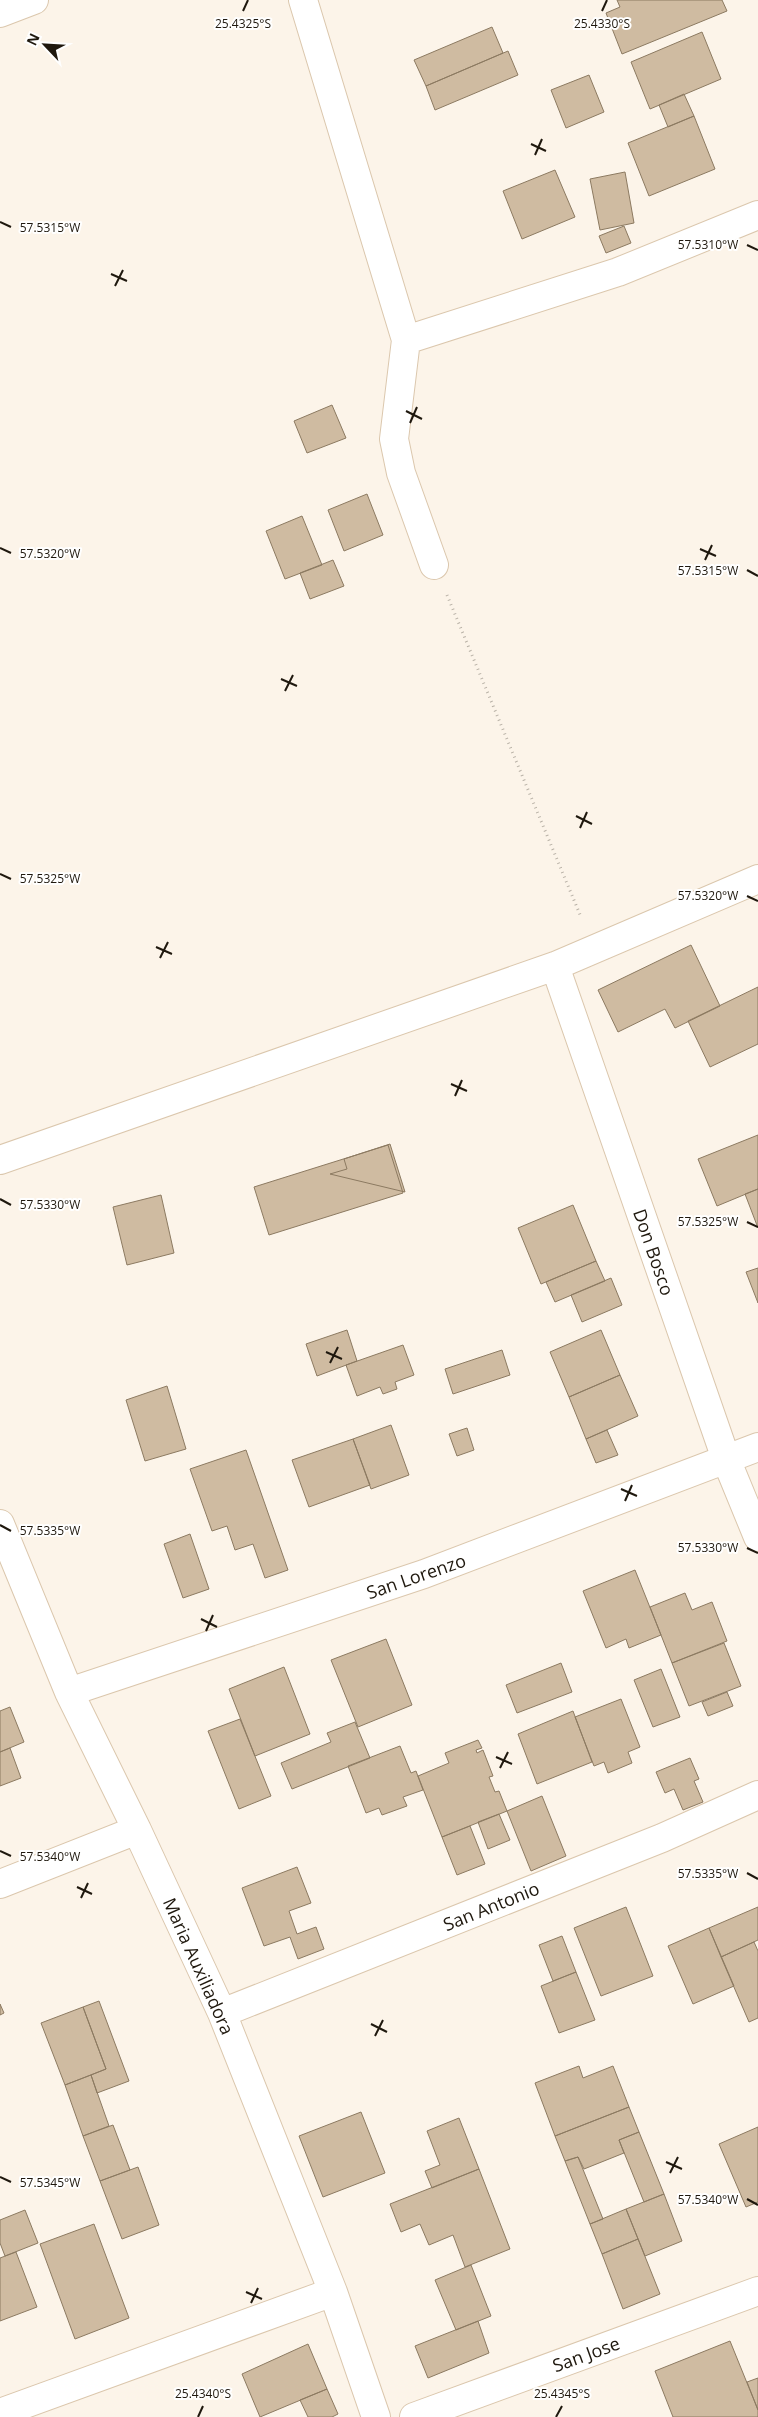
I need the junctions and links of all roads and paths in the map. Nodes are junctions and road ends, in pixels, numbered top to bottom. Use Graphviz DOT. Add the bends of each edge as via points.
graph roads {
  1 [pos="34,0"];
  2 [pos="303,0"];
  3 [pos="0,13"];
  4 [pos="758,214"];
  5 [pos="406,340"];
  6 [pos="434,565"];
  7 [pos="758,879"];
  8 [pos="594,949"];
  9 [pos="555,966"];
  10 [pos="0,1160"];
  11 [pos="758,1447"];
  12 [pos="726,1459"];
  13 [pos="0,1524"];
  14 [pos="758,1537"];
  15 [pos="69,1692"];
  16 [pos="758,1795"];
  17 [pos="137,1830"];
  18 [pos="0,1884"];
  19 [pos="222,2013"];
  20 [pos="758,2291"];
  21 [pos="334,2292"];
  22 [pos="0,2413"];
  23 [pos="376,2417"];
  24 [pos="414,2417"];
  1 -- 3 [label="street"];
  2 -- 5 [label="street"];
  4 -- 5 [label="street" via="618,272"];
  5 -- 6 [label="street" via="394,439 401,473"];
  6 -- 8 [label="path"];
  7 -- 8 [label="street"];
  8 -- 9 [label="street"];
  9 -- 10 [label="street"];
  9 -- 12 [label="street, Don Bosco"];
  11 -- 12 [label="street, San Lorenzo"];
  12 -- 14 [label="street, Don Bosco"];
  12 -- 15 [label="street, San Lorenzo" via="424,1574"];
  13 -- 15 [label="street, Maria Auxiliadora"];
  15 -- 17 [label="street, Maria Auxiliadora"];
  16 -- 19 [label="street, San Antonio" via="662,1838"];
  17 -- 18 [label="street"];
  17 -- 19 [label="street, Maria Auxiliadora"];
  19 -- 21 [label="street, Maria Auxiliadora"];
  20 -- 24 [label="street, San Jose"];
  21 -- 22 [label="street"];
  21 -- 23 [label="street, Maria Auxiliadora"];
}
